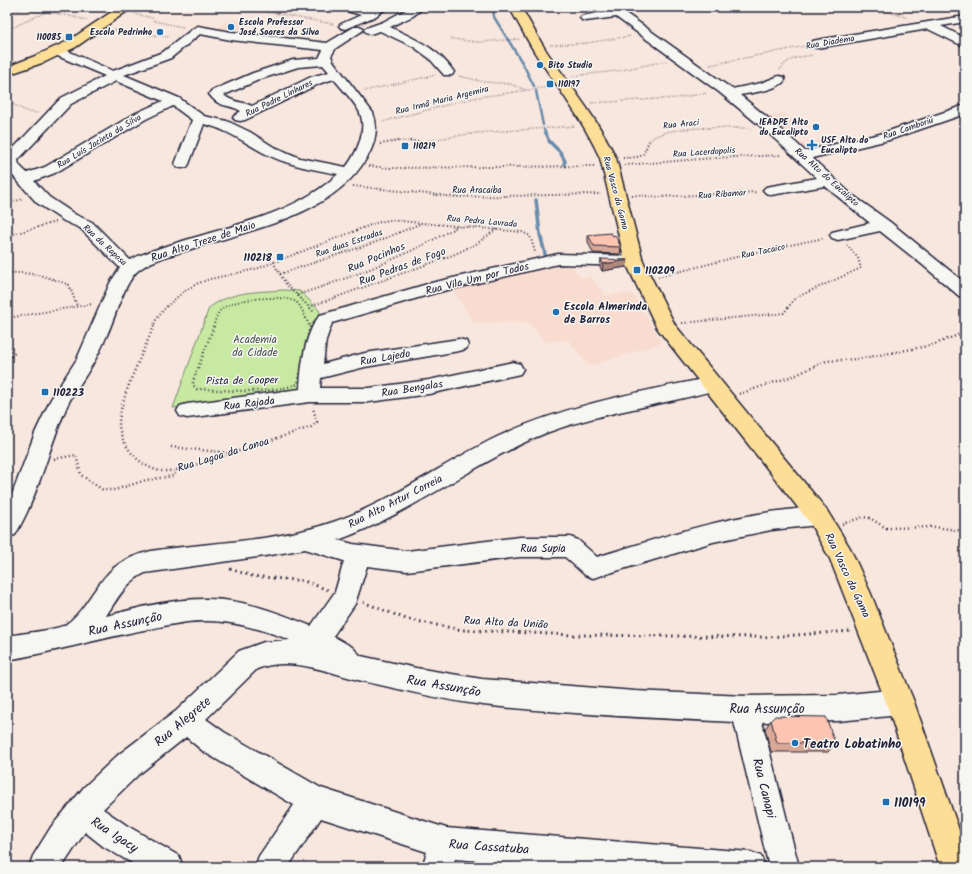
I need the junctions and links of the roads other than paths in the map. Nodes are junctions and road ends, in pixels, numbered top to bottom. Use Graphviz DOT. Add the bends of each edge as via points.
graph roads {
  1 [pos="127,7"];
  2 [pos="344,7"];
  3 [pos="382,7"];
  4 [pos="418,7"];
  5 [pos="515,7"];
  6 [pos="614,10"];
  7 [pos="953,10"];
  8 [pos="372,14"];
  9 [pos="965,16"];
  10 [pos="586,18"];
  11 [pos="965,19"];
  12 [pos="931,25"];
  13 [pos="381,27"];
  14 [pos="351,28"];
  15 [pos="965,43"];
  16 [pos="817,44"];
  17 [pos="57,51"];
  18 [pos="328,54"];
  19 [pos="7,71"];
  20 [pos="448,72"];
  21 [pos="336,74"];
  22 [pos="114,75"];
  23 [pos="779,80"];
  24 [pos="726,91"];
  25 [pos="174,101"];
  26 [pos="965,109"];
  27 [pos="252,112"];
  28 [pos="199,119"];
  29 [pos="222,124"];
  30 [pos="801,155"];
  31 [pos="182,164"];
  32 [pos="347,173"];
  33 [pos="24,179"];
  34 [pos="828,181"];
  35 [pos="772,190"];
  36 [pos="884,225"];
  37 [pos="838,235"];
  38 [pos="129,268"];
  39 [pos="638,270"];
  40 [pos="965,292"];
  41 [pos="459,345"];
  42 [pos="512,369"];
  43 [pos="312,374"];
  44 [pos="718,392"];
  45 [pos="310,396"];
  46 [pos="187,411"];
  47 [pos="823,523"];
  48 [pos="7,528"];
  49 [pos="304,539"];
  50 [pos="358,555"];
  51 [pos="72,635"];
  52 [pos="316,640"];
  53 [pos="7,648"];
  54 [pos="357,668"];
  55 [pos="900,702"];
  56 [pos="745,708"];
  57 [pos="186,720"];
  58 [pos="315,801"];
  59 [pos="82,812"];
  60 [pos="442,855"];
  61 [pos="44,867"];
  62 [pos="168,867"];
  63 [pos="270,867"];
  64 [pos="750,867"];
  65 [pos="784,867"];
  66 [pos="956,867"];
  1 -- 17 [label="main road" via="82,38"];
  2 -- 8 [label="street"];
  3 -- 8 [label="street"];
  4 -- 13 [label="street"];
  5 -- 39 [label="main road, Rua Vasco da Gama" via="603,145"];
  6 -- 10 [label="street"];
  6 -- 24 [label="street, Rua Alto do Eucalipto"];
  7 -- 9 [label="street"];
  8 -- 14 [label="street"];
  11 -- 12 [label="street, Rua Diadema"];
  12 -- 15 [label="street"];
  12 -- 16 [label="street, Rua Diadema"];
  13 -- 14 [label="street" via="372,30"];
  13 -- 20 [label="street" via="428,50 439,59"];
  14 -- 18 [label="street"];
  17 -- 19 [label="main road"];
  17 -- 22 [label="street"];
  18 -- 21 [label="street"];
  18 -- 22 [label="street" via="266,39 198,30 167,55"];
  18 -- 27 [label="street" via="257,76 216,94 222,100 240,105"];
  21 -- 27 [label="street, Rua Padre Linhares" via="316,80"];
  21 -- 32 [label="street, Rua Alto Treze de Maio" via="369,116 366,144 360,158"];
  22 -- 25 [label="street"];
  22 -- 33 [label="street, Rua da Raposa" via="66,101 11,159 12,166"];
  23 -- 24 [label="street" via="765,86"];
  24 -- 30 [label="street, Rua Alto do Eucalipto"];
  25 -- 28 [label="street"];
  25 -- 33 [label="street, Rua Luís Jacinto da Silva" via="141,116 50,170"];
  26 -- 30 [label="street, Rua Camboriú" via="884,137"];
  27 -- 29 [label="street, Rua Padre Linhares"];
  28 -- 29 [label="street"];
  28 -- 31 [label="street"];
  29 -- 32 [label="street" via="296,162"];
  30 -- 34 [label="street, Rua Alto do Eucalipto"];
  32 -- 38 [label="street, Rua Alto Treze de Maio" via="332,188 297,208 256,224 158,254"];
  33 -- 38 [label="street, Rua da Raposa" via="43,200 86,225"];
  34 -- 35 [label="street"];
  34 -- 36 [label="street, Rua Alto do Eucalipto"];
  36 -- 37 [label="street"];
  36 -- 40 [label="street, Rua Alto do Eucalipto"];
  38 -- 48 [label="street, Rua Alto Treze de Maio" via="118,283 89,355 58,403 23,498"];
  39 -- 43 [label="street, Rua Vila Um por Todos" via="563,259 535,263 431,288 345,313 323,321 318,334"];
  39 -- 44 [label="main road, Rua Vasco da Gama" via="665,324"];
  41 -- 43 [label="street, Rua Lajedo" via="365,360"];
  42 -- 45 [label="street, Rua Bengalas" via="369,395"];
  43 -- 45 [label="street"];
  44 -- 47 [label="main road, Rua Vasco da Gama"];
  44 -- 49 [label="street, Rua Alto Artur Correia" via="606,407 549,424 481,455 373,515 333,532"];
  45 -- 46 [label="street, Rua Rajada"];
  47 -- 50 [label="street, Rua Supia" via="771,521 713,532 593,568 570,547 520,547 407,561"];
  47 -- 55 [label="main road, Rua Vasco da Gama" via="841,555"];
  49 -- 50 [label="street, Rua Supia"];
  49 -- 51 [label="street, Rua Alto Artur Correia" via="236,551 151,561 131,568 120,575 91,616"];
  50 -- 52 [label="street" via="346,596"];
  51 -- 52 [label="street, Rua Assunção" via="175,612 215,610 270,622"];
  51 -- 53 [label="street, Rua Assunção"];
  52 -- 54 [label="street, Rua Assunção" via="333,649"];
  54 -- 56 [label="street, Rua Assunção" via="482,692 635,704"];
  54 -- 57 [label="street, Rua Alegrete" via="292,652 257,656 244,664"];
  55 -- 56 [label="street, Rua Assunção" via="838,708"];
  55 -- 66 [label="main road, Rua Vasco da Gama"];
  56 -- 65 [label="street, Rua Canapi"];
  57 -- 58 [label="street, Rua Cassatuba" via="214,742"];
  57 -- 59 [label="street, Rua Alegrete" via="128,765"];
  58 -- 60 [label="street, Rua Cassatuba"];
  58 -- 63 [label="street"];
  59 -- 61 [label="street, Rua Alegrete"];
  59 -- 62 [label="street, Rua Igacy"];
  60 -- 64 [label="street, Rua Cassatuba"];
}
